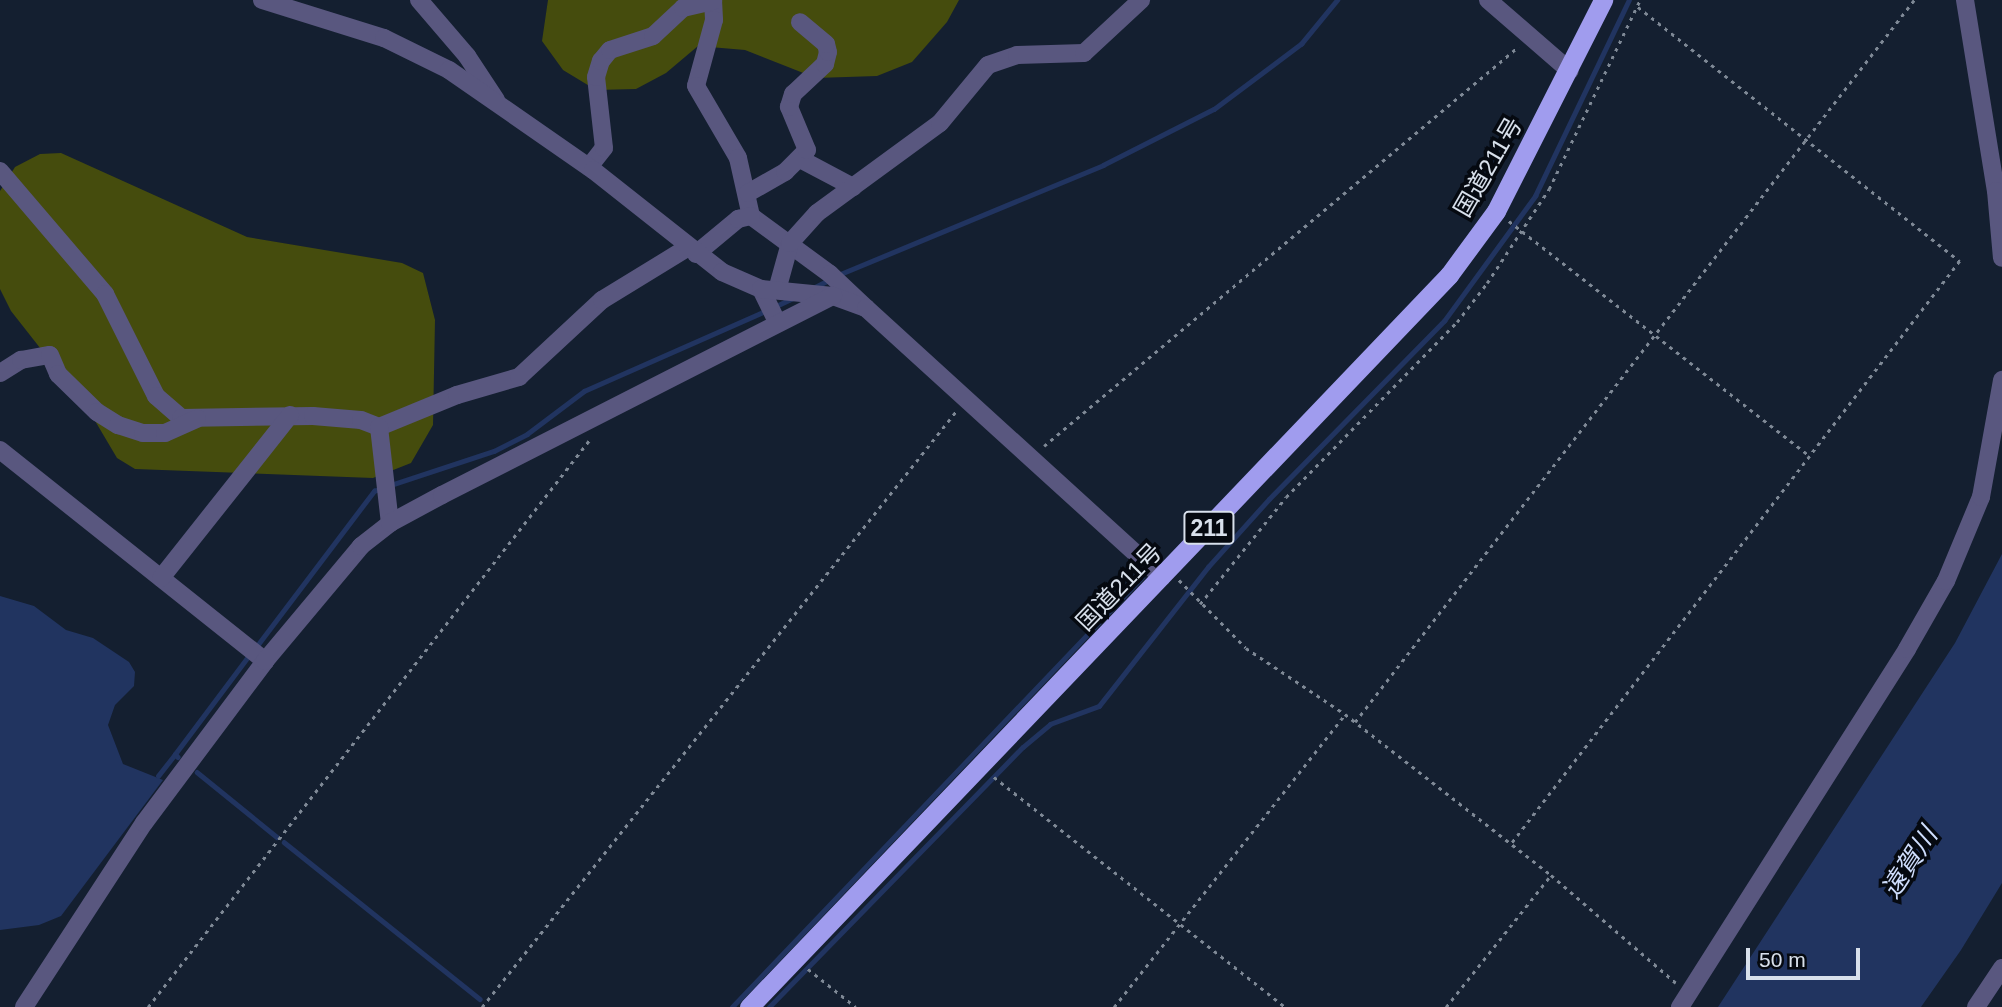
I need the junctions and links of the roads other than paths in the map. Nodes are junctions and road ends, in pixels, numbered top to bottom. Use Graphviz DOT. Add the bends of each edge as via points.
graph roads {
  1 [pos="262,0"];
  2 [pos="419,0"];
  3 [pos="1141,0"];
  4 [pos="1489,0"];
  5 [pos="1603,0"];
  6 [pos="1965,0"];
  7 [pos="713,1"];
  8 [pos="800,22"];
  9 [pos="1570,71"];
  10 [pos="496,100"];
  11 [pos="802,160"];
  12 [pos="589,167"];
  13 [pos="0,171"];
  14 [pos="853,187"];
  15 [pos="748,193"];
  16 [pos="751,216"];
  17 [pos="790,243"];
  18 [pos="691,251"];
  19 [pos="2002,258"];
  20 [pos="830,287"];
  21 [pos="774,302"];
  22 [pos="0,373"];
  23 [pos="2002,380"];
  24 [pos="290,415"];
  25 [pos="200,416"];
  26 [pos="379,427"];
  27 [pos="0,450"];
  28 [pos="390,523"];
  29 [pos="1166,573"];
  30 [pos="161,578"];
  31 [pos="256,653"];
  32 [pos="2002,968"];
  33 [pos="1684,1000"];
  34 [pos="24,1007"];
  35 [pos="749,1007"];
  36 [pos="1976,1007"];
  1 -- 10 [label="street" via="384,38"];
  2 -- 10 [label="street" via="467,56"];
  3 -- 14 [label="street" via="1084,52 1017,55 988,65 940,123"];
  4 -- 9 [label="street"];
  5 -- 9 [label="highway, 国道211号 / 211"];
  6 -- 19 [label="street" via="1996,191"];
  7 -- 12 [label="street" via="682,8 653,36 610,50 601,61 596,77 604,148"];
  7 -- 15 [label="street" via="714,20 696,86 738,158"];
  8 -- 11 [label="street" via="826,44 828,52 825,64 793,94 789,107 807,150"];
  9 -- 29 [label="highway, 国道211号 / 211" via="1496,211 1405,326"];
  10 -- 12 [label="street"];
  11 -- 14 [label="street"];
  11 -- 15 [label="street"];
  12 -- 18 [label="street"];
  13 -- 25 [label="street" via="105,294 161,405 181,418"];
  14 -- 17 [label="street" via="817,214"];
  15 -- 16 [label="street"];
  16 -- 17 [label="street"];
  16 -- 18 [label="street" via="738,219"];
  17 -- 20 [label="street"];
  17 -- 21 [label="street"];
  18 -- 21 [label="street"];
  18 -- 26 [label="street" via="602,300 519,377 457,395"];
  20 -- 21 [label="street"];
  20 -- 21 [label="street"];
  20 -- 29 [label="street" via="866,308"];
  21 -- 28 [label="street"];
  22 -- 25 [label="street" via="20,360 50,355 58,374 97,412 143,433 175,430"];
  23 -- 33 [label="street" via="1980,498 1946,581 1908,649"];
  24 -- 25 [label="street"];
  24 -- 26 [label="street" via="361,420"];
  24 -- 30 [label="street"];
  26 -- 28 [label="street"];
  27 -- 30 [label="street"];
  28 -- 31 [label="street" via="361,546"];
  29 -- 35 [label="highway, 国道211号 / 211"];
  30 -- 31 [label="street"];
  31 -- 34 [label="street"];
  32 -- 36 [label="street"];
}
